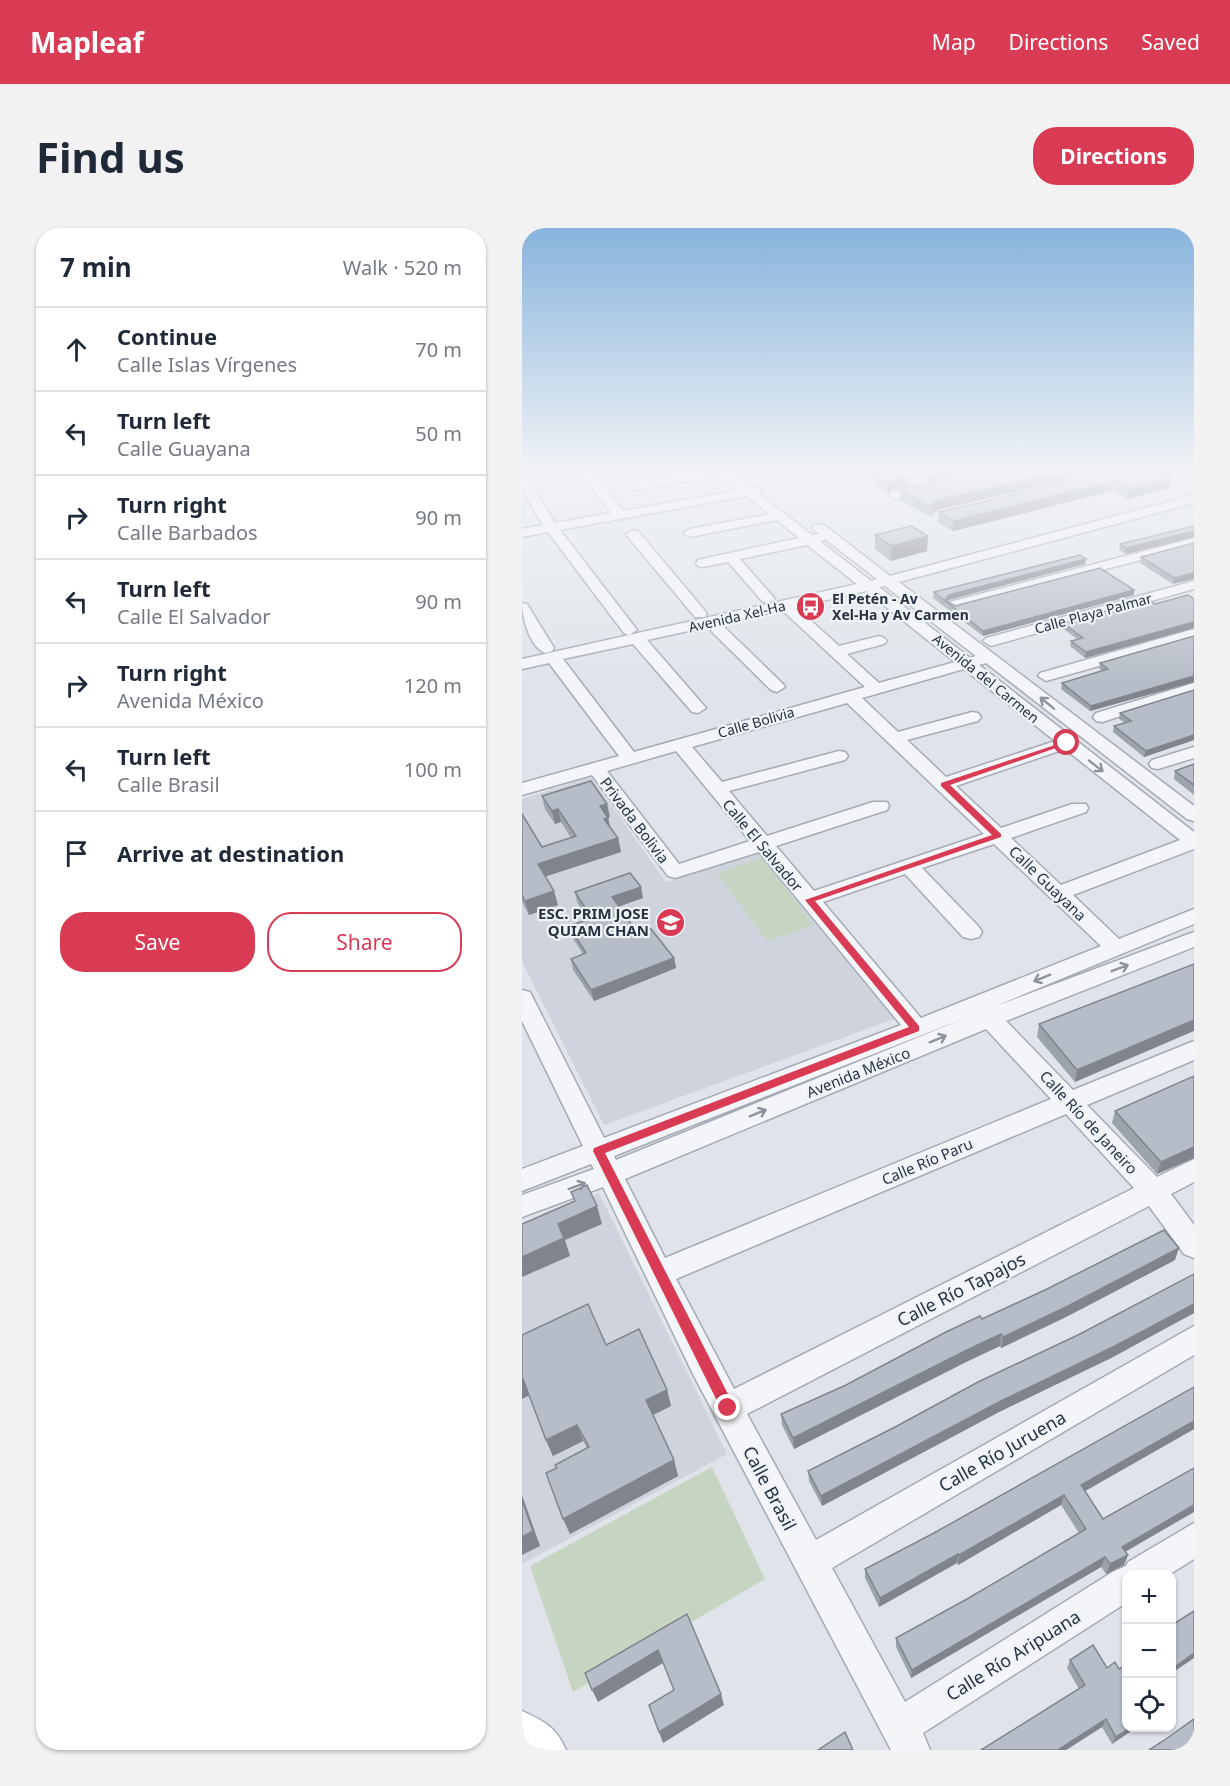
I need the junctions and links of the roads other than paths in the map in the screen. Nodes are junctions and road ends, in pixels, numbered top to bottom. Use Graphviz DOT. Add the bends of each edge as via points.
graph roads {
  1 [pos="561,541"];
  2 [pos="639,541"];
  3 [pos="805,541"];
  4 [pos="811,541"];
  5 [pos="836,541"];
  6 [pos="1012,541"];
  7 [pos="1026,541"];
  8 [pos="1194,542"];
  9 [pos="731,557"];
  10 [pos="703,563"];
  11 [pos="883,577"];
  12 [pos="863,582"];
  13 [pos="1191,589"];
  14 [pos="768,599"];
  15 [pos="785,605"];
  16 [pos="954,605"];
  17 [pos="522,607"];
  18 [pos="705,618"];
  19 [pos="633,634"];
  20 [pos="1194,634"];
  21 [pos="879,641"];
  22 [pos="991,649"];
  23 [pos="836,652"];
  24 [pos="522,653"];
  25 [pos="550,653"];
  26 [pos="969,663"];
  27 [pos="522,664"];
  28 [pos="1046,676"];
  29 [pos="777,687"];
  30 [pos="876,688"];
  31 [pos="1194,688"];
  32 [pos="850,696"];
  33 [pos="698,708"];
  34 [pos="972,717"];
  35 [pos="1102,717"];
  36 [pos="896,738"];
  37 [pos="1067,743"];
  38 [pos="680,744"];
  39 [pos="1194,752"];
  40 [pos="839,756"];
  41 [pos="630,759"];
  42 [pos="1158,764"];
  43 [pos="596,768"];
  44 [pos="944,784"];
  45 [pos="522,789"];
  46 [pos="717,789"];
  47 [pos="880,806"];
  48 [pos="1079,808"];
  49 [pos="1194,815"];
  50 [pos="998,835"];
  51 [pos="1194,842"];
  52 [pos="762,844"];
  53 [pos="908,866"];
  54 [pos="1059,893"];
  55 [pos="809,900"];
  56 [pos="1194,916"];
  57 [pos="971,933"];
  58 [pos="1194,939"];
  59 [pos="1116,948"];
  60 [pos="522,998"];
  61 [pos="983,1011"];
  62 [pos="916,1028"];
  63 [pos="1194,1050"];
  64 [pos="1071,1101"];
  65 [pos="604,1162"];
  66 [pos="1194,1170"];
  67 [pos="522,1180"];
  68 [pos="1153,1190"];
  69 [pos="522,1206"];
  70 [pos="1194,1246"];
  71 [pos="659,1273"];
  72 [pos="1194,1339"];
  73 [pos="728,1408"];
  74 [pos="1194,1540"];
  75 [pos="809,1563"];
  76 [pos="1148,1570"];
  77 [pos="1122,1586"];
  78 [pos="522,1735"];
  79 [pos="905,1739"];
  80 [pos="542,1750"];
  1 -- 19 [label="street"];
  2 -- 18 [label="street"];
  3 -- 9 [label="street"];
  4 -- 12 [label="street, Avenida del Carmen"];
  5 -- 11 [label="street, Avenida del Carmen"];
  6 -- 11 [label="street, Avenida Xel-Ha"];
  7 -- 11 [label="street, Avenida Xel-Ha"];
  8 -- 16 [label="street"];
  9 -- 10 [label="street"];
  9 -- 14 [label="street"];
  11 -- 12 [label="street, Avenida Xel-Ha"];
  11 -- 22 [label="street, Avenida del Carmen"];
  12 -- 14 [label="street, Avenida Xel-Ha"];
  12 -- 15 [label="street, Avenida Xel-Ha"];
  12 -- 26 [label="street, Avenida del Carmen"];
  13 -- 22 [label="street, Calle Playa Palmar"];
  14 -- 18 [label="street, Avenida Xel-Ha"];
  15 -- 18 [label="street, Avenida Xel-Ha"];
  15 -- 23 [label="street"];
  17 -- 25 [label="street"];
  18 -- 19 [label="street, Avenida Xel-Ha"];
  18 -- 29 [label="street"];
  19 -- 25 [label="street, Avenida Xel-Ha"];
  19 -- 33 [label="street"];
  20 -- 28 [label="street"];
  21 -- 23 [label="street"];
  22 -- 26 [label="street, Calle Bolivia"];
  49 -- 22 [label="street, Avenida del Carmen, one-way" via="1089,736"];
  23 -- 30 [label="street"];
  24 -- 25 [label="street, Avenida Xel-Ha"];
  25 -- 27 [label="street, Avenida Xel-Ha"];
  25 -- 41 [label="street"];
  26 -- 30 [label="street, Calle Bolivia"];
  26 -- 37 [label="street, Avenida del Carmen"];
  30 -- 32 [label="street, Calle Bolivia"];
  31 -- 35 [label="street"];
  32 -- 36 [label="street, Calle Guayana"];
  32 -- 38 [label="street, Calle Bolivia"];
  34 -- 36 [label="street"];
  36 -- 44 [label="street, Calle Guayana"];
  37 -- 44 [label="street"];
  37 -- 51 [label="street, Avenida del Carmen, one-way"];
  38 -- 41 [label="street, Calle Bolivia"];
  38 -- 46 [label="street, Calle El Salvador"];
  39 -- 42 [label="street"];
  40 -- 46 [label="street"];
  41 -- 43 [label="street, Calle Bolivia"];
  43 -- 45 [label="street, Calle Bolivia"];
  43 -- 52 [label="street, Privada Bolivia" via="675,873"];
  44 -- 50 [label="street, Calle Guayana"];
  46 -- 52 [label="street, Calle El Salvador"];
  47 -- 52 [label="street"];
  48 -- 50 [label="street"];
  50 -- 53 [label="street"];
  50 -- 54 [label="street, Calle Guayana"];
  51 -- 54 [label="street"];
  52 -- 55 [label="street, Calle El Salvador"];
  53 -- 55 [label="street"];
  53 -- 57 [label="street"];
  54 -- 59 [label="street, Calle Guayana"];
  55 -- 62 [label="street, Calle El Salvador"];
  56 -- 59 [label="street, Avenida México"];
  61 -- 58 [label="street, Avenida México, one-way"];
  59 -- 61 [label="street, Avenida México, one-way"];
  60 -- 65 [label="street, Calle Brasil"];
  61 -- 62 [label="street, Avenida México"];
  61 -- 64 [label="street, Calle Río de Janeiro"];
  65 -- 61 [label="street, Avenida México, one-way"];
  62 -- 65 [label="street, Avenida México"];
  63 -- 64 [label="street, Calle Río Paru"];
  64 -- 68 [label="street, Calle Río de Janeiro"];
  64 -- 71 [label="street, Calle Río Paru"];
  65 -- 67 [label="street, Avenida México"];
  69 -- 65 [label="street, Avenida México, one-way"];
  65 -- 71 [label="street, Calle Brasil"];
  66 -- 68 [label="street, Calle Río Tapajos"];
  68 -- 70 [label="street, Calle Río de Janeiro"];
  68 -- 73 [label="street, Calle Río Tapajos"];
  71 -- 73 [label="street, Calle Brasil"];
  72 -- 75 [label="street, Calle Río Juruena"];
  73 -- 75 [label="street, Calle Brasil"];
  74 -- 76 [label="street"];
  75 -- 79 [label="street, Calle Brasil"];
  77 -- 79 [label="street, Calle Río Aripuana"];
  78 -- 80 [label="main road"];
}
